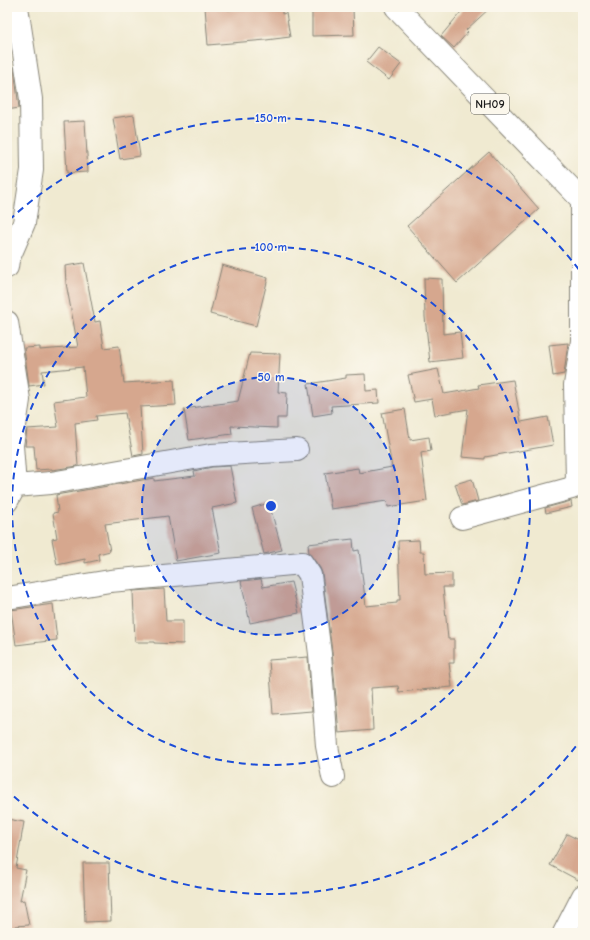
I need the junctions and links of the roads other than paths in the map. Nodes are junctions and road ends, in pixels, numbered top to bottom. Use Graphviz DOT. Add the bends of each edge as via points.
graph roads {
  1 [pos="17,7"];
  2 [pos="396,7"];
  3 [pos="582,200"];
  4 [pos="7,267"];
  5 [pos="7,322"];
  6 [pos="297,450"];
  7 [pos="11,494"];
  8 [pos="462,518"];
  9 [pos="7,598"];
  10 [pos="333,777"];
  11 [pos="583,896"];
  12 [pos="564,933"];
  1 -- 4 [label="street" via="31,99 32,170 24,223"];
  2 -- 3 [label="street, NH09"];
  3 -- 8 [label="street" via="582,340 575,385 577,481 572,488"];
  5 -- 7 [label="street" via="19,400 12,445"];
  6 -- 7 [label="street" via="211,455 51,483"];
  9 -- 10 [label="street" via="110,581 302,563 310,575 320,654 327,746"];
  11 -- 12 [label="street"];
}
